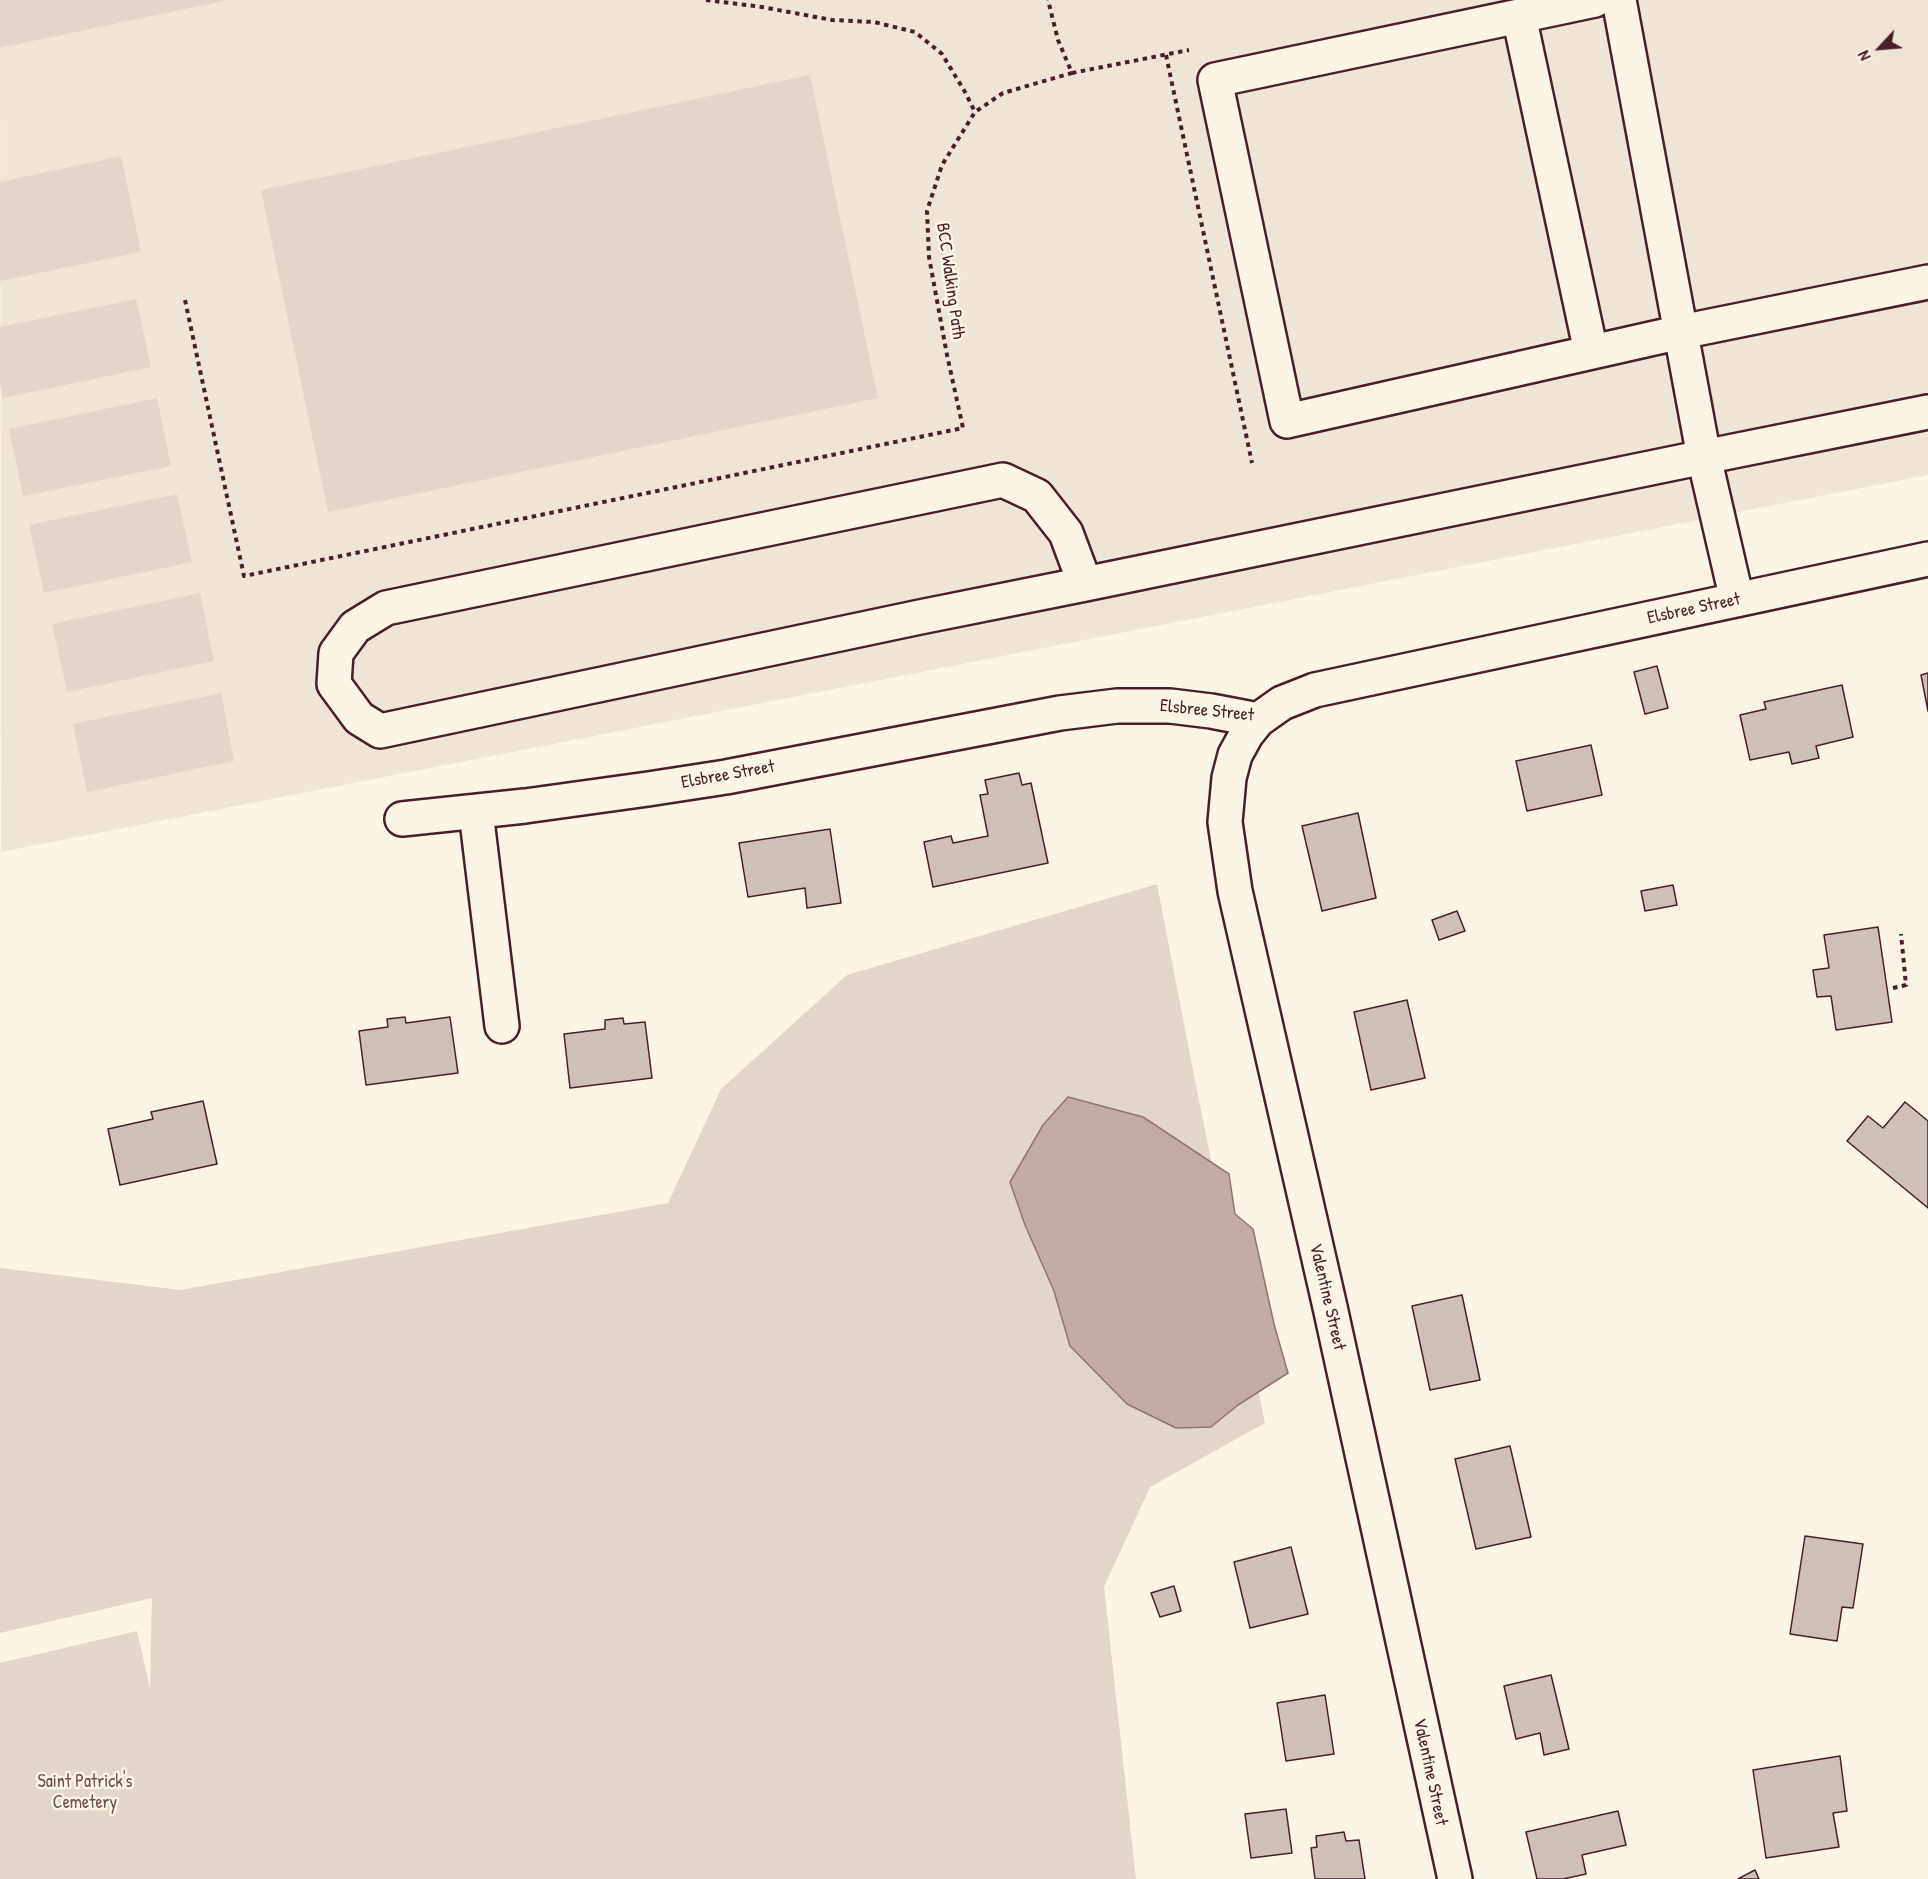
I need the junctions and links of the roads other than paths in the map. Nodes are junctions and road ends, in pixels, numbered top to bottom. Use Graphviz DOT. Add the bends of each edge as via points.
graph roads {
  1 [pos="1595,0"];
  2 [pos="1619,0"];
  3 [pos="1519,16"];
  4 [pos="1928,282"];
  5 [pos="1681,332"];
  6 [pos="1591,352"];
  7 [pos="1928,412"];
  8 [pos="1704,457"];
  9 [pos="1928,559"];
  10 [pos="1085,584"];
  11 [pos="1737,600"];
  12 [pos="1258,720"];
  13 [pos="476,812"];
  14 [pos="402,819"];
  15 [pos="502,1026"];
  16 [pos="1455,1879"];
  1 -- 3 [label="street"];
  2 -- 5 [label="street"];
  3 -- 6 [label="street"];
  3 -- 6 [label="street" via="1215,80 1287,422"];
  4 -- 5 [label="street"];
  5 -- 6 [label="street"];
  5 -- 8 [label="street"];
  7 -- 8 [label="street"];
  8 -- 10 [label="street"];
  8 -- 11 [label="street"];
  9 -- 11 [label="street, Elsbree Street"];
  10 -- 10 [label="street" via="380,731 359,718 334,684 336,653 355,627 386,608 1003,480 1037,496 1066,532"];
  11 -- 12 [label="street, Elsbree Street" via="1324,688 1282,703"];
  12 -- 13 [label="street, Elsbree Street" via="1170,706 1117,706 1060,713 726,777"];
  12 -- 16 [label="street, Valentine Street" via="1235,755 1228,778 1225,822 1231,868"];
  13 -- 14 [label="street, Elsbree Street"];
  13 -- 15 [label="street"];
}
